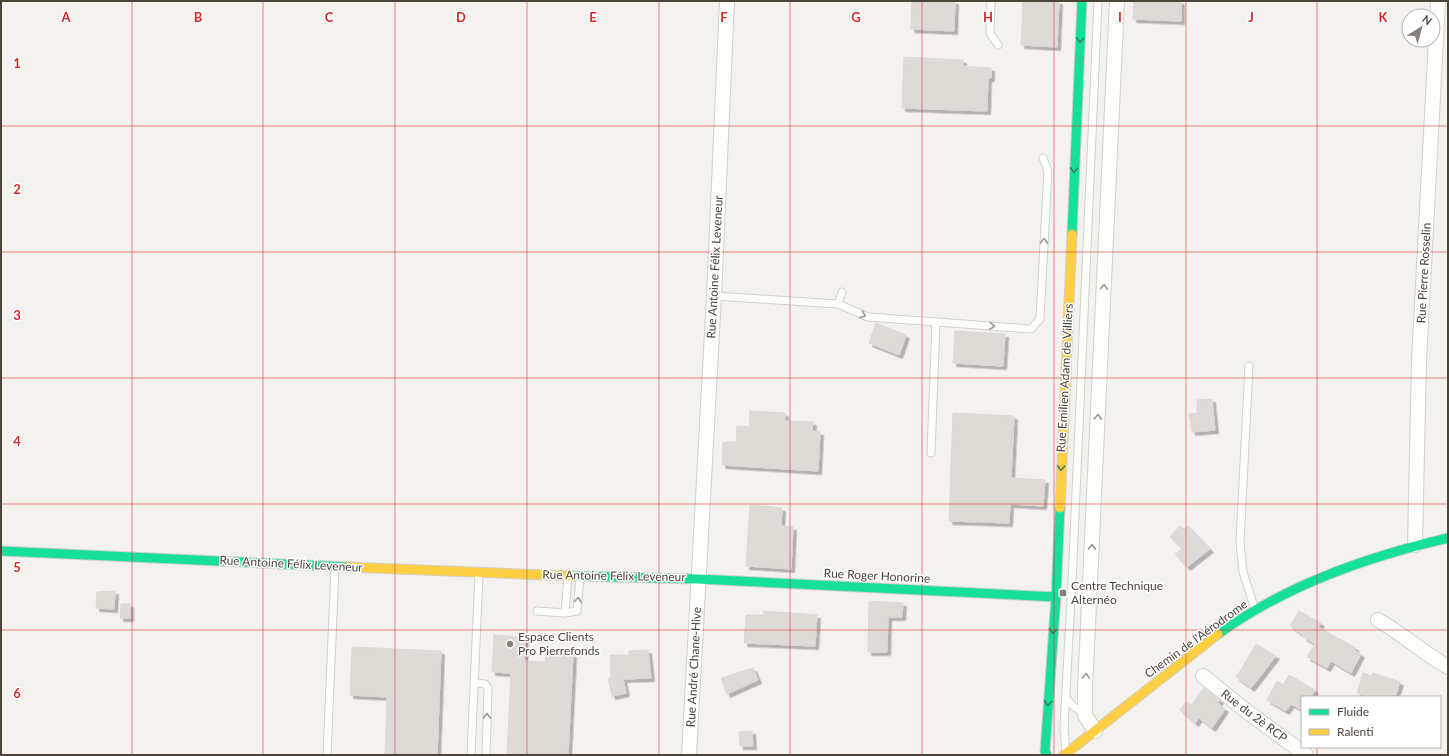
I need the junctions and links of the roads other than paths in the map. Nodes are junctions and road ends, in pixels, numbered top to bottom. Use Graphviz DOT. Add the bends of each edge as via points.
graph roads {
  1 [pos="727,1"];
  2 [pos="992,1"];
  3 [pos="1082,1"];
  4 [pos="1098,1"];
  5 [pos="1117,1"];
  6 [pos="1438,1"];
  7 [pos="998,45"];
  8 [pos="1043,158"];
  9 [pos="842,292"];
  10 [pos="714,296"];
  11 [pos="838,304"];
  12 [pos="936,322"];
  13 [pos="1249,366"];
  14 [pos="931,453"];
  15 [pos="1448,538"];
  16 [pos="1415,545"];
  17 [pos="1,551"];
  18 [pos="335,566"];
  19 [pos="480,573"];
  20 [pos="568,576"];
  21 [pos="580,576"];
  22 [pos="698,578"];
  23 [pos="1056,597"];
  24 [pos="1255,610"];
  25 [pos="537,611"];
  26 [pos="565,613"];
  27 [pos="1378,620"];
  28 [pos="1448,667"];
  29 [pos="1203,676"];
  30 [pos="474,683"];
  31 [pos="1066,698"];
  32 [pos="1085,715"];
  33 [pos="1095,730"];
  34 [pos="1066,754"];
  35 [pos="327,755"];
  36 [pos="470,755"];
  37 [pos="486,755"];
  38 [pos="690,755"];
  39 [pos="1047,755"];
  40 [pos="1306,755"];
  1 -- 10 [label="street, Rue Antoine Félix Leveneur"];
  2 -- 7 [label="lane" via="990,33"];
  3 -- 23 [label="street, Rue Emilien Adam de Villiers, one-way"];
  4 -- 31 [label="lane"];
  32 -- 5 [label="street, one-way"];
  6 -- 16 [label="street, Rue Pierre Rosselin" via="1419,361"];
  12 -- 8 [label="lane, one-way" via="1031,329 1040,319 1048,171"];
  9 -- 11 [label="lane"];
  10 -- 11 [label="lane"];
  10 -- 22 [label="street, Rue Antoine Félix Leveneur"];
  11 -- 12 [label="lane, one-way" via="868,317"];
  12 -- 14 [label="lane"];
  13 -- 24 [label="lane" via="1240,542 1243,572"];
  15 -- 16 [label="street, Chemin de l'Aérodrome"];
  16 -- 24 [label="street, Chemin de l'Aérodrome" via="1347,566 1306,583"];
  17 -- 18 [label="street, Rue Antoine Félix Leveneur"];
  18 -- 19 [label="street, Rue Antoine Félix Leveneur"];
  18 -- 35 [label="lane"];
  19 -- 20 [label="street, Rue Antoine Félix Leveneur"];
  19 -- 30 [label="lane"];
  20 -- 21 [label="street, Rue Antoine Félix Leveneur"];
  20 -- 26 [label="lane"];
  21 -- 22 [label="street, Rue Antoine Félix Leveneur"];
  26 -- 21 [label="lane, one-way" via="577,611"];
  22 -- 23 [label="street, Rue Roger Honorine"];
  22 -- 38 [label="street, Rue André Chane-Hive"];
  23 -- 39 [label="street, Rue Emilien Adam de Villiers, one-way" via="1045,751"];
  24 -- 33 [label="street, Chemin de l'Aérodrome" via="1203,645"];
  25 -- 26 [label="lane"];
  27 -- 28 [label="street"];
  29 -- 40 [label="street, Rue du 2è RCP"];
  30 -- 36 [label="lane"];
  37 -- 30 [label="lane, one-way" via="488,688 485,684"];
  31 -- 32 [label="lane"];
  31 -- 34 [label="lane"];
  32 -- 33 [label="street"];
  33 -- 34 [label="street, Chemin de l'Aérodrome"];
}
